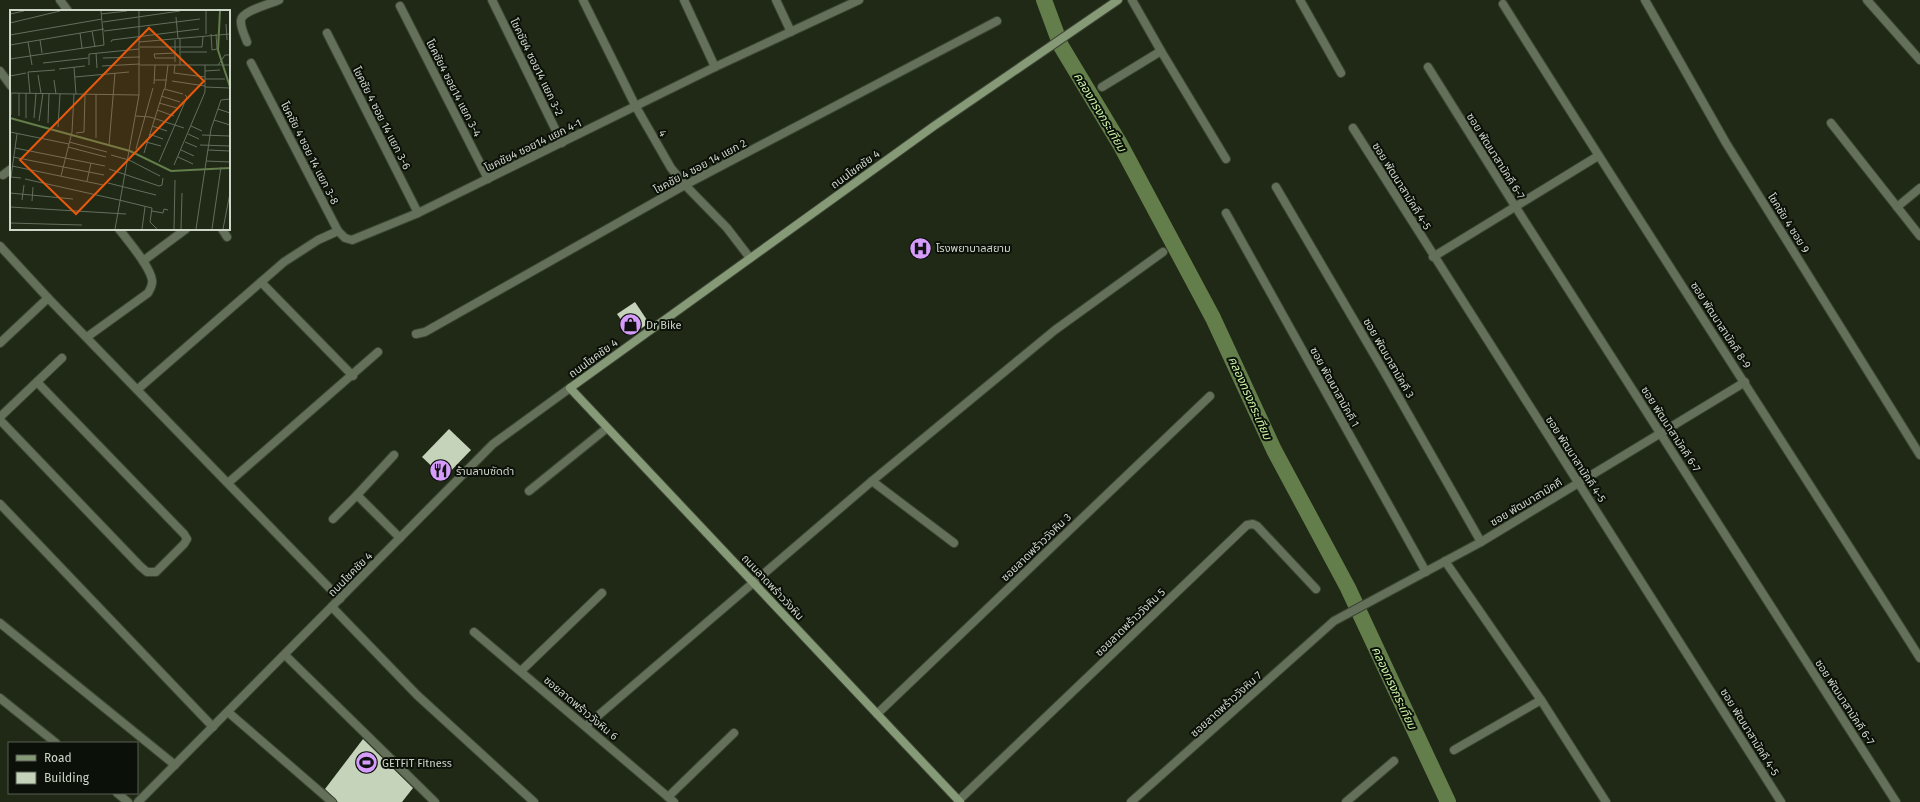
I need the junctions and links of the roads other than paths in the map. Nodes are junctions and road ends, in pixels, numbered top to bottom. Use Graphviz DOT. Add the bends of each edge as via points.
graph roads {
  1 [pos="60,0"];
  2 [pos="277,0"];
  3 [pos="492,0"];
  4 [pos="583,0"];
  5 [pos="684,0"];
  6 [pos="776,0"];
  7 [pos="858,0"];
  8 [pos="1118,0"];
  9 [pos="1132,0"];
  10 [pos="1300,0"];
  11 [pos="1645,0"];
  12 [pos="1867,0"];
  13 [pos="1503,4"];
  14 [pos="400,6"];
  15 [pos="67,10"];
  16 [pos="997,21"];
  17 [pos="791,32"];
  18 [pos="327,33"];
  19 [pos="247,42"];
  20 [pos="1161,52"];
  21 [pos="1920,60"];
  22 [pos="250,63"];
  23 [pos="715,67"];
  24 [pos="1428,67"];
  25 [pos="0,71"];
  26 [pos="1341,73"];
  27 [pos="10,85"];
  28 [pos="1102,87"];
  29 [pos="636,107"];
  30 [pos="1831,123"];
  31 [pos="1353,128"];
  32 [pos="562,143"];
  33 [pos="1598,156"];
  34 [pos="1226,159"];
  35 [pos="10,171"];
  36 [pos="3,175"];
  37 [pos="488,179"];
  38 [pos="685,185"];
  39 [pos="1276,187"];
  40 [pos="1920,188"];
  41 [pos="1515,206"];
  42 [pos="1897,207"];
  43 [pos="1226,212"];
  44 [pos="418,213"];
  45 [pos="120,230"];
  46 [pos="185,230"];
  47 [pos="223,230"];
  48 [pos="338,231"];
  49 [pos="227,236"];
  50 [pos="1920,236"];
  51 [pos="0,246"];
  52 [pos="1163,252"];
  53 [pos="1433,257"];
  54 [pos="750,258"];
  55 [pos="143,261"];
  56 [pos="261,282"];
  57 [pos="48,298"];
  58 [pos="416,334"];
  59 [pos="87,337"];
  60 [pos="0,343"];
  61 [pos="378,352"];
  62 [pos="62,358"];
  63 [pos="353,376"];
  64 [pos="37,382"];
  65 [pos="1745,382"];
  66 [pos="570,388"];
  67 [pos="138,389"];
  68 [pos="1210,396"];
  69 [pos="0,417"];
  70 [pos="0,420"];
  71 [pos="607,428"];
  72 [pos="1661,434"];
  73 [pos="394,455"];
  74 [pos="1920,455"];
  75 [pos="872,481"];
  76 [pos="228,483"];
  77 [pos="1578,484"];
  78 [pos="529,491"];
  79 [pos="357,495"];
  80 [pos="0,504"];
  81 [pos="333,519"];
  82 [pos="400,538"];
  83 [pos="1481,542"];
  84 [pos="954,543"];
  85 [pos="1445,561"];
  86 [pos="1426,572"];
  87 [pos="754,584"];
  88 [pos="1316,589"];
  89 [pos="602,593"];
  90 [pos="340,599"];
  91 [pos="332,607"];
  92 [pos="1334,621"];
  93 [pos="0,623"];
  94 [pos="474,632"];
  95 [pos="285,655"];
  96 [pos="1920,658"];
  97 [pos="521,672"];
  98 [pos="0,698"];
  99 [pos="1542,700"];
  100 [pos="228,712"];
  101 [pos="877,714"];
  102 [pos="586,726"];
  103 [pos="213,727"];
  104 [pos="734,733"];
  105 [pos="55,742"];
  106 [pos="1454,750"];
  107 [pos="1394,761"];
  108 [pos="175,765"];
  109 [pos="118,794"];
  110 [pos="671,799"];
  111 [pos="959,801"];
  112 [pos="128,802"];
  113 [pos="138,802"];
  114 [pos="332,802"];
  115 [pos="435,802"];
  116 [pos="534,802"];
  117 [pos="1131,802"];
  118 [pos="1346,802"];
  119 [pos="1606,802"];
  120 [pos="1781,802"];
  121 [pos="1896,802"];
  1 -- 15 [label="street"];
  2 -- 19 [label="street" via="245,13 241,19"];
  3 -- 32 [label="street, โชคชัย4 ซอย14 แยก 3-2"];
  4 -- 29 [label="street, 4"];
  5 -- 23 [label="street"];
  6 -- 17 [label="street"];
  7 -- 17 [label="street, โชคชัย4 ซอย14 แยก 4-1"];
  8 -- 54 [label="main road, ถนนโชคชัย 4" via="924,133"];
  9 -- 20 [label="street"];
  10 -- 26 [label="street"];
  11 -- 74 [label="street, โชคชัย 4 ซอย 9" via="1726,143"];
  12 -- 21 [label="street"];
  13 -- 33 [label="street, ซอย พัฒนาสามัคคี 8-9"];
  14 -- 37 [label="street, โชคชัย4 ซอย14 แยก 3-4"];
  16 -- 38 [label="street, โชคชัย 4 ซอย 14 แยก 2"];
  17 -- 23 [label="street, โชคชัย4 ซอย14 แยก 4-1"];
  18 -- 44 [label="street, โชคชัย 4 ซอย 14 แยก 3-6"];
  20 -- 28 [label="street"];
  20 -- 34 [label="street"];
  22 -- 48 [label="street, โชคชัย 4 ซอย 14 แยก 3-8"];
  23 -- 29 [label="street, โชคชัย4 ซอย14 แยก 4-1"];
  24 -- 41 [label="street, ซอย พัฒนาสามัคคี 6-7"];
  25 -- 27 [label="street"];
  29 -- 32 [label="street, โชคชัย4 ซอย14 แยก 4-1"];
  29 -- 38 [label="street, 4" via="671,168"];
  30 -- 42 [label="street"];
  31 -- 53 [label="street, ซอย พัฒนาสามัคคี 4-5"];
  32 -- 37 [label="street, โชคชัย4 ซอย14 แยก 4-1"];
  33 -- 41 [label="street"];
  33 -- 65 [label="street, ซอย พัฒนาสามัคคี 8-9"];
  35 -- 36 [label="street"];
  37 -- 44 [label="street, โชคชัย4 ซอย14 แยก 4-1"];
  38 -- 54 [label="street, 4" via="727,228"];
  38 -- 58 [label="street, โชคชัย 4 ซอย 14 แยก 2" via="425,332"];
  39 -- 83 [label="street, ซอย พัฒนาสามัคคี 3"];
  40 -- 42 [label="street"];
  41 -- 53 [label="street"];
  41 -- 72 [label="street, ซอย พัฒนาสามัคคี 6-7"];
  42 -- 50 [label="street"];
  43 -- 86 [label="street, ซอย พัฒนาสามัคคี 1"];
  44 -- 48 [label="street, โชคชัย4 ซอย14 แยก 4-1" via="352,240 345,238"];
  45 -- 55 [label="street"];
  46 -- 55 [label="street"];
  47 -- 49 [label="street"];
  48 -- 56 [label="street" via="301,250"];
  51 -- 57 [label="street"];
  52 -- 75 [label="street" via="1055,330"];
  53 -- 77 [label="street, ซอย พัฒนาสามัคคี 4-5"];
  54 -- 66 [label="main road, ถนนโชคชัย 4"];
  55 -- 59 [label="street" via="152,280 148,293"];
  56 -- 63 [label="street"];
  56 -- 67 [label="street"];
  57 -- 59 [label="street"];
  57 -- 60 [label="street"];
  59 -- 67 [label="street"];
  61 -- 63 [label="street"];
  62 -- 64 [label="street"];
  63 -- 76 [label="street"];
  64 -- 69 [label="street"];
  64 -- 70 [label="street" via="184,534 187,539 184,544 156,572 147,572"];
  65 -- 72 [label="street, ซอย พัฒนาสามัคคี"];
  65 -- 96 [label="street, ซอย พัฒนาสามัคคี 8-9"];
  66 -- 71 [label="main road, ถนนลาดพร้าววังหิน"];
  66 -- 82 [label="street, ถนนโชคชัย 4" via="493,444"];
  67 -- 76 [label="street"];
  68 -- 101 [label="street, ซอยลาดพร้าววังหิน 3"];
  71 -- 78 [label="street"];
  71 -- 87 [label="main road, ถนนลาดพร้าววังหิน"];
  72 -- 77 [label="street, ซอย พัฒนาสามัคคี"];
  72 -- 121 [label="street, ซอย พัฒนาสามัคคี 6-7"];
  73 -- 79 [label="street"];
  75 -- 84 [label="street"];
  75 -- 87 [label="street"];
  76 -- 90 [label="street"];
  77 -- 83 [label="street, ซอย พัฒนาสามัคคี"];
  77 -- 120 [label="street, ซอย พัฒนาสามัคคี 4-5"];
  79 -- 81 [label="street"];
  79 -- 82 [label="street"];
  80 -- 103 [label="street"];
  82 -- 90 [label="street, ถนนโชคชัย 4"];
  83 -- 85 [label="street, ซอย พัฒนาสามัคคี"];
  85 -- 86 [label="street, ซอย พัฒนาสามัคคี"];
  85 -- 99 [label="street"];
  86 -- 92 [label="street, ซอย พัฒนาสามัคคี"];
  87 -- 101 [label="main road, ถนนลาดพร้าววังหิน"];
  87 -- 102 [label="street"];
  88 -- 111 [label="street, ซอยลาดพร้าววังหิน 5" via="1257,526 1248,525"];
  89 -- 97 [label="street"];
  90 -- 91 [label="street, ถนนโชคชัย 4"];
  91 -- 95 [label="street, ถนนโชคชัย 4"];
  91 -- 116 [label="street" via="417,695"];
  92 -- 117 [label="street, ซอยลาดพร้าววังหิน 7"];
  93 -- 108 [label="street"];
  94 -- 97 [label="street, ซอยลาดพร้าววังหิน 6"];
  95 -- 100 [label="street, ถนนโชคชัย 4"];
  95 -- 115 [label="street"];
  97 -- 102 [label="street, ซอยลาดพร้าววังหิน 6"];
  98 -- 105 [label="street"];
  99 -- 106 [label="street"];
  99 -- 119 [label="street"];
  100 -- 103 [label="street, ถนนโชคชัย 4"];
  100 -- 114 [label="street"];
  101 -- 111 [label="main road, ถนนลาดพร้าววังหิน"];
  102 -- 110 [label="street, ซอยลาดพร้าววังหิน 6"];
  103 -- 108 [label="street, ถนนโชคชัย 4"];
  104 -- 110 [label="street"];
  107 -- 118 [label="street"];
  108 -- 113 [label="street, ถนนโชคชัย 4"];
  109 -- 112 [label="street"];
}
